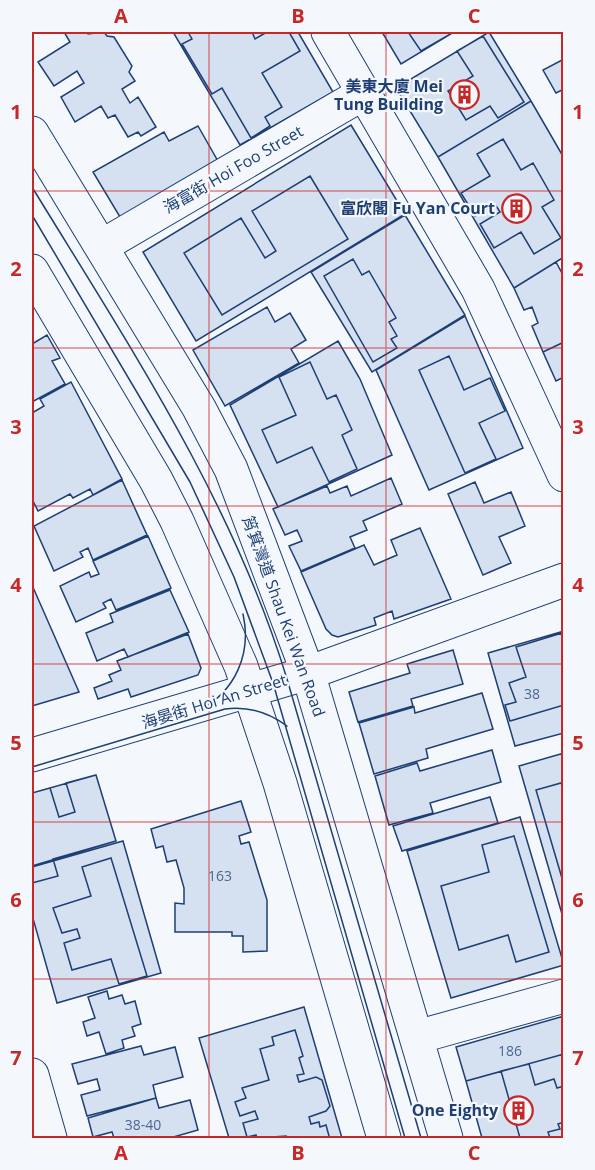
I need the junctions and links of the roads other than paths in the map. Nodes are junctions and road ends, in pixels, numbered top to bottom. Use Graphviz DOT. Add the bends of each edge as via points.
graph roads {
  1 [pos="328,32"];
  2 [pos="364,93"];
  3 [pos="32,133"];
  4 [pos="102,246"];
  5 [pos="34,280"];
  6 [pos="564,475"];
  7 [pos="564,580"];
  8 [pos="308,673"];
  9 [pos="250,691"];
  10 [pos="32,755"];
  11 [pos="564,996"];
  12 [pos="417,1037"];
  13 [pos="32,1075"];
  14 [pos="50,1138"];
  15 [pos="384,1138"];
  16 [pos="446,1138"];
  1 -- 2 [label="main road"];
  2 -- 4 [label="main road, 海富街 Hoi Foo Street"];
  2 -- 6 [label="main road" via="478,289"];
  3 -- 4 [label="main road, 筲箕灣道 Shau Kei Wan Road"];
  4 -- 8 [label="main road, 筲箕灣道 Shau Kei Wan Road" via="231,469"];
  5 -- 9 [label="main road" via="166,501"];
  7 -- 8 [label="main road, 海晏街 Hoi An Street"];
  8 -- 9 [label="main road, 海晏街 Hoi An Street"];
  8 -- 12 [label="main road, 筲箕灣道 Shau Kei Wan Road"];
  9 -- 10 [label="main road, 海晏街 Hoi An Street"];
  9 -- 15 [label="main road"];
  11 -- 12 [label="main road"];
  12 -- 16 [label="main road, 筲箕灣道 Shau Kei Wan Road"];
  13 -- 14 [label="main road"];
}
